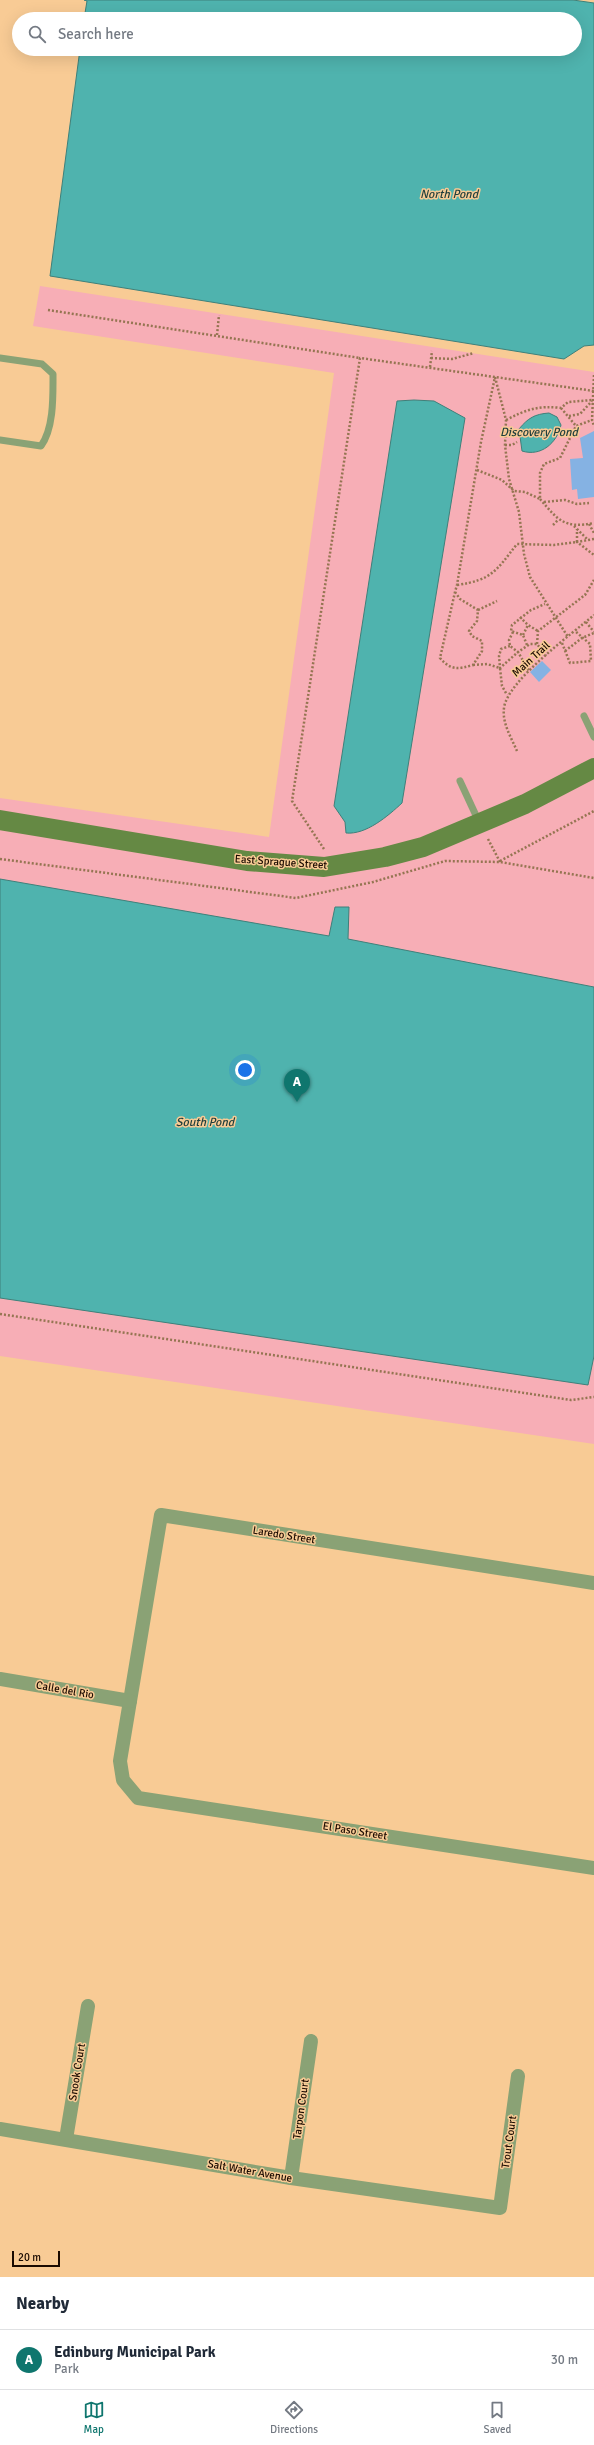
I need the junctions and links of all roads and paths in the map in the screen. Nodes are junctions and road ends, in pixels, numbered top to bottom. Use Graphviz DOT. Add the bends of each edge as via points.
graph roads {
  1 [pos="48,310"];
  2 [pos="219,315"];
  3 [pos="217,335"];
  4 [pos="432,351"];
  5 [pos="474,353"];
  6 [pos="0,358"];
  7 [pos="360,358"];
  8 [pos="431,358"];
  9 [pos="430,367"];
  10 [pos="594,375"];
  11 [pos="495,377"];
  12 [pos="593,391"];
  13 [pos="592,400"];
  14 [pos="561,408"];
  15 [pos="569,416"];
  16 [pos="506,420"];
  17 [pos="592,420"];
  18 [pos="576,426"];
  19 [pos="594,426"];
  20 [pos="0,440"];
  21 [pos="517,442"];
  22 [pos="505,445"];
  23 [pos="477,470"];
  24 [pos="514,491"];
  25 [pos="540,499"];
  26 [pos="543,502"];
  27 [pos="589,503"];
  28 [pos="558,520"];
  29 [pos="594,523"];
  30 [pos="589,524"];
  31 [pos="553,525"];
  32 [pos="573,525"];
  33 [pos="577,529"];
  34 [pos="594,533"];
  35 [pos="594,539"];
  36 [pos="588,540"];
  37 [pos="577,542"];
  38 [pos="523,543"];
  39 [pos="594,555"];
  40 [pos="594,580"];
  41 [pos="457,585"];
  42 [pos="456,592"];
  43 [pos="497,601"];
  44 [pos="546,604"];
  45 [pos="478,610"];
  46 [pos="594,615"];
  47 [pos="554,617"];
  48 [pos="520,618"];
  49 [pos="586,622"];
  50 [pos="528,625"];
  51 [pos="538,631"];
  52 [pos="575,631"];
  53 [pos="514,632"];
  54 [pos="594,632"];
  55 [pos="523,635"];
  56 [pos="568,637"];
  57 [pos="582,638"];
  58 [pos="562,643"];
  59 [pos="536,644"];
  60 [pos="527,645"];
  61 [pos="510,646"];
  62 [pos="565,651"];
  63 [pos="518,652"];
  64 [pos="546,656"];
  65 [pos="592,661"];
  66 [pos="473,665"];
  67 [pos="500,668"];
  68 [pos="529,671"];
  69 [pos="508,696"];
  70 [pos="584,716"];
  71 [pos="594,737"];
  72 [pos="517,751"];
  73 [pos="594,768"];
  74 [pos="460,781"];
  75 [pos="594,811"];
  76 [pos="0,820"];
  77 [pos="483,830"];
  78 [pos="326,852"];
  79 [pos="500,862"];
  80 [pos="594,878"];
  81 [pos="0,1314"];
  82 [pos="594,1397"];
  83 [pos="594,1582"];
  84 [pos="0,1679"];
  85 [pos="130,1701"];
  86 [pos="594,1868"];
  87 [pos="88,2006"];
  88 [pos="311,2041"];
  89 [pos="518,2076"];
  90 [pos="0,2129"];
  91 [pos="66,2139"];
  92 [pos="291,2178"];
  93 [pos="500,2208"];
  1 -- 3 [label="path"];
  2 -- 3 [label="path"];
  3 -- 7 [label="path"];
  4 -- 8 [label="path"];
  5 -- 8 [label="path" via="452,359"];
  6 -- 20 [label="lane" via="42,364 53,374 53,395 46,439 41,446"];
  7 -- 9 [label="path"];
  7 -- 78 [label="path" via="292,801"];
  8 -- 9 [label="path"];
  9 -- 11 [label="path"];
  10 -- 12 [label="path"];
  11 -- 12 [label="path"];
  11 -- 16 [label="path"];
  11 -- 23 [label="path"];
  12 -- 13 [label="path"];
  13 -- 14 [label="path" via="568,402"];
  13 -- 15 [label="path" via="580,414"];
  13 -- 17 [label="path"];
  14 -- 15 [label="path"];
  14 -- 16 [label="path" via="544,406 527,409"];
  15 -- 18 [label="path"];
  16 -- 22 [label="path"];
  17 -- 18 [label="path"];
  17 -- 19 [label="path"];
  18 -- 25 [label="path" via="560,458 544,464 540,473"];
  21 -- 22 [label="path"];
  22 -- 24 [label="path" via="509,479"];
  23 -- 24 [label="path" via="502,480"];
  23 -- 41 [label="path"];
  24 -- 25 [label="path" via="525,492"];
  24 -- 38 [label="path"];
  25 -- 26 [label="path"];
  26 -- 27 [label="path" via="565,500 577,504"];
  26 -- 28 [label="path"];
  28 -- 31 [label="path"];
  28 -- 32 [label="path"];
  29 -- 30 [label="path"];
  30 -- 32 [label="path"];
  30 -- 34 [label="path"];
  32 -- 33 [label="path"];
  33 -- 36 [label="path"];
  33 -- 37 [label="path"];
  35 -- 36 [label="path"];
  36 -- 37 [label="path"];
  37 -- 38 [label="path" via="554,545"];
  37 -- 39 [label="path"];
  38 -- 41 [label="path" via="517,544 496,570 479,582"];
  38 -- 44 [label="path" via="530,577"];
  40 -- 47 [label="path" via="585,595"];
  41 -- 42 [label="path"];
  42 -- 45 [label="path" via="460,599"];
  42 -- 66 [label="path" via="440,658 458,670"];
  43 -- 45 [label="path"];
  44 -- 47 [label="path"];
  44 -- 48 [label="path"];
  45 -- 66 [label="path" via="477,621 469,631 472,636 482,641 482,651"];
  46 -- 49 [label="path, Main Trail"];
  47 -- 51 [label="path"];
  47 -- 56 [label="path"];
  48 -- 50 [label="path"];
  48 -- 53 [label="path" via="512,625 511,631"];
  49 -- 52 [label="path, Main Trail"];
  49 -- 54 [label="path"];
  50 -- 51 [label="path"];
  50 -- 55 [label="path"];
  51 -- 59 [label="path"];
  52 -- 56 [label="path, Main Trail"];
  52 -- 57 [label="path"];
  53 -- 55 [label="path"];
  53 -- 61 [label="path" via="509,640"];
  54 -- 57 [label="path"];
  55 -- 60 [label="path"];
  56 -- 58 [label="path, Main Trail"];
  57 -- 62 [label="path"];
  57 -- 65 [label="path" via="590,644"];
  58 -- 62 [label="path"];
  58 -- 64 [label="path, Main Trail"];
  59 -- 60 [label="path"];
  59 -- 64 [label="path"];
  60 -- 63 [label="path"];
  61 -- 63 [label="path"];
  61 -- 67 [label="path" via="502,649 499,656"];
  62 -- 65 [label="path" via="570,664"];
  63 -- 67 [label="path"];
  63 -- 68 [label="path"];
  64 -- 68 [label="path, Main Trail"];
  66 -- 67 [label="path" via="487,664"];
  67 -- 69 [label="path" via="502,686"];
  68 -- 69 [label="path, Main Trail" via="515,684"];
  69 -- 72 [label="path, Main Trail" via="504,707 505,720"];
  70 -- 71 [label="lane"];
  73 -- 77 [label="street, East Sprague Street"];
  74 -- 77 [label="lane"];
  75 -- 79 [label="path"];
  76 -- 77 [label="street, East Sprague Street" via="247,861 324,867 393,855"];
  77 -- 79 [label="path"];
  79 -- 80 [label="path"];
  81 -- 82 [label="path" via="563,1398"];
  83 -- 85 [label="street, Laredo Street" via="161,1515"];
  84 -- 85 [label="street, Calle del Rio"];
  85 -- 86 [label="street, El Paso Street" via="120,1761 123,1780 138,1798"];
  87 -- 91 [label="street, Snook Court"];
  88 -- 92 [label="street, Tarpon Court"];
  89 -- 93 [label="street, Trout Court"];
  90 -- 91 [label="street, Salt Water Avenue"];
  91 -- 92 [label="street, Salt Water Avenue"];
  92 -- 93 [label="street, Salt Water Avenue"];
}
